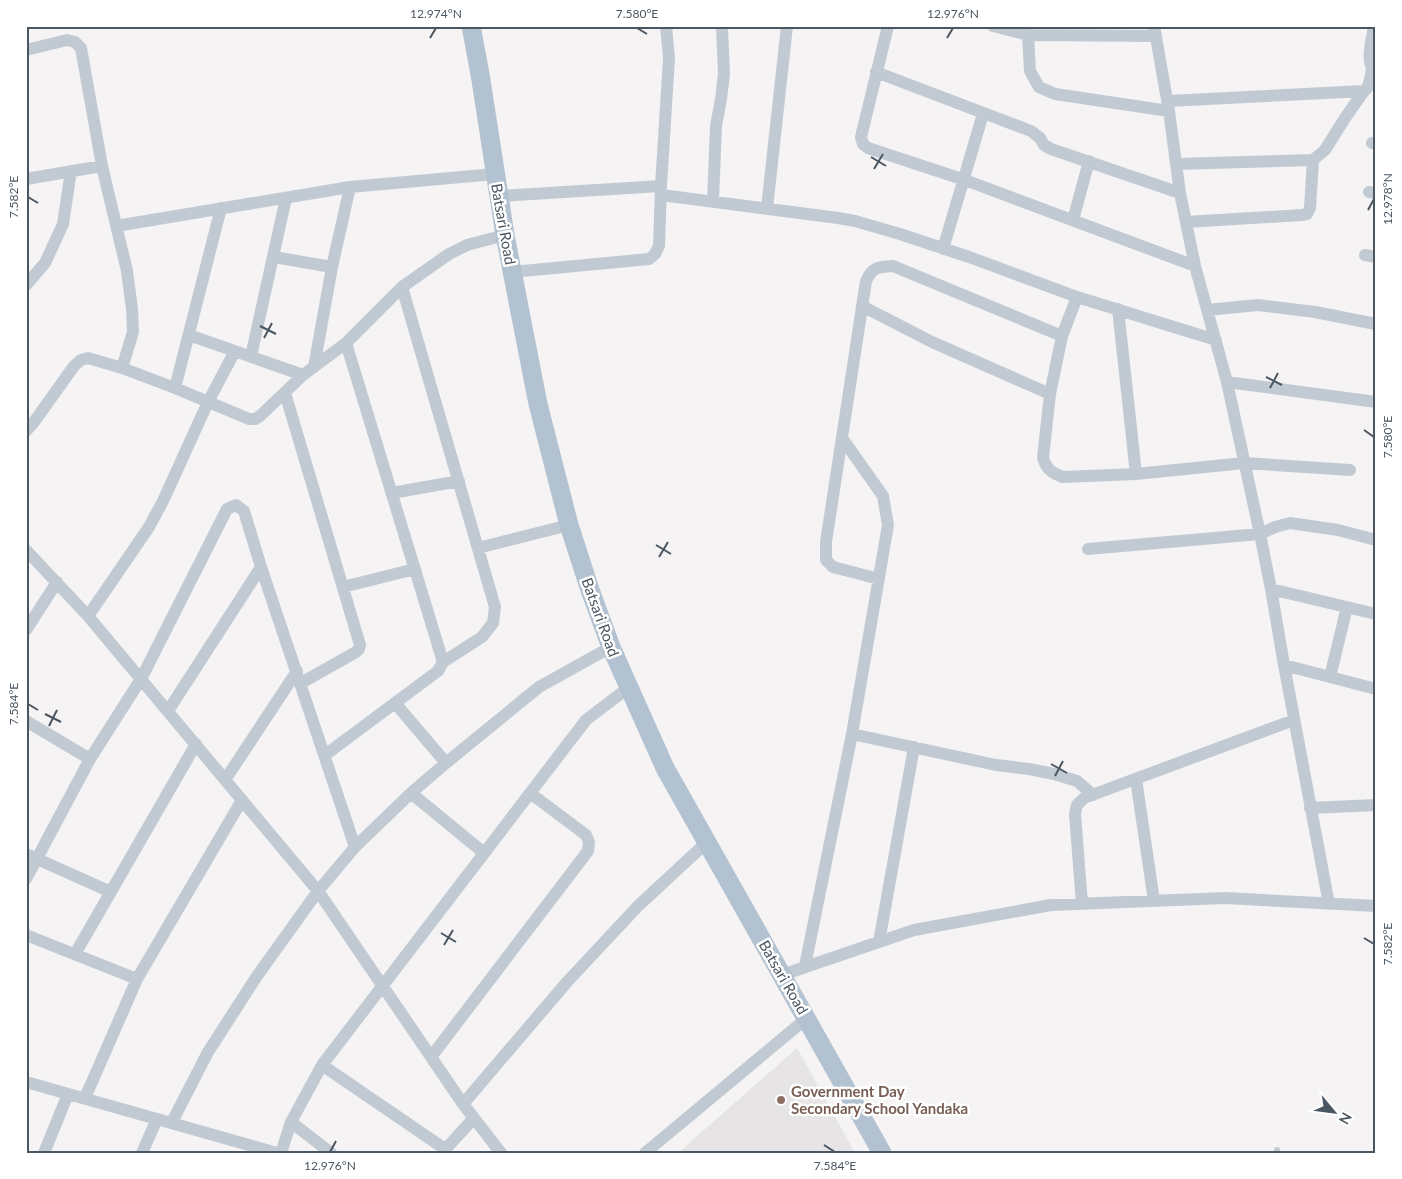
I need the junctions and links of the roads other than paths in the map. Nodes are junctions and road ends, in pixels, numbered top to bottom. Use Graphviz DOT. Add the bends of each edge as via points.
graph roads {
  1 [pos="471,26"];
  2 [pos="666,26"];
  3 [pos="722,26"];
  4 [pos="787,26"];
  5 [pos="888,26"];
  6 [pos="993,26"];
  7 [pos="1374,26"];
  8 [pos="1155,31"];
  9 [pos="1028,34"];
  10 [pos="26,50"];
  11 [pos="876,72"];
  12 [pos="1374,72"];
  13 [pos="1364,91"];
  14 [pos="1168,106"];
  15 [pos="983,114"];
  16 [pos="1313,160"];
  17 [pos="1089,161"];
  18 [pos="1176,164"];
  19 [pos="102,166"];
  20 [pos="71,172"];
  21 [pos="495,174"];
  22 [pos="26,179"];
  23 [pos="964,180"];
  24 [pos="350,187"];
  25 [pos="661,191"];
  26 [pos="1180,193"];
  27 [pos="499,196"];
  28 [pos="286,198"];
  29 [pos="713,202"];
  30 [pos="222,208"];
  31 [pos="767,208"];
  32 [pos="1073,220"];
  33 [pos="1186,222"];
  34 [pos="116,226"];
  35 [pos="505,235"];
  36 [pos="943,248"];
  37 [pos="274,256"];
  38 [pos="1195,266"];
  39 [pos="332,267"];
  40 [pos="512,272"];
  41 [pos="28,279"];
  42 [pos="402,288"];
  43 [pos="1077,296"];
  44 [pos="862,306"];
  45 [pos="1118,309"];
  46 [pos="1207,310"];
  47 [pos="1376,324"];
  48 [pos="189,335"];
  49 [pos="1062,336"];
  50 [pos="1216,340"];
  51 [pos="346,343"];
  52 [pos="235,351"];
  53 [pos="251,356"];
  54 [pos="122,368"];
  55 [pos="308,371"];
  56 [pos="1227,382"];
  57 [pos="175,388"];
  58 [pos="285,393"];
  59 [pos="1050,394"];
  60 [pos="208,402"];
  61 [pos="1376,402"];
  62 [pos="26,431"];
  63 [pos="842,438"];
  64 [pos="1244,463"];
  65 [pos="1350,470"];
  66 [pos="1136,474"];
  67 [pos="458,481"];
  68 [pos="392,493"];
  69 [pos="569,525"];
  70 [pos="1260,534"];
  71 [pos="1376,540"];
  72 [pos="478,548"];
  73 [pos="1088,549"];
  74 [pos="26,550"];
  75 [pos="261,568"];
  76 [pos="415,568"];
  77 [pos="879,579"];
  78 [pos="57,582"];
  79 [pos="343,587"];
  80 [pos="1271,589"];
  81 [pos="1347,607"];
  82 [pos="1376,614"];
  83 [pos="88,616"];
  84 [pos="26,630"];
  85 [pos="611,647"];
  86 [pos="443,662"];
  87 [pos="1284,664"];
  88 [pos="297,671"];
  89 [pos="1330,677"];
  90 [pos="141,679"];
  91 [pos="301,683"];
  92 [pos="628,688"];
  93 [pos="1376,689"];
  94 [pos="395,703"];
  95 [pos="168,711"];
  96 [pos="1294,720"];
  97 [pos="26,721"];
  98 [pos="852,734"];
  99 [pos="196,744"];
  100 [pos="914,747"];
  101 [pos="325,755"];
  102 [pos="90,760"];
  103 [pos="446,762"];
  104 [pos="1136,779"];
  105 [pos="225,780"];
  106 [pos="411,793"];
  107 [pos="530,794"];
  108 [pos="1093,795"];
  109 [pos="242,800"];
  110 [pos="1376,805"];
  111 [pos="1310,808"];
  112 [pos="706,843"];
  113 [pos="355,847"];
  114 [pos="484,853"];
  115 [pos="31,856"];
  116 [pos="26,879"];
  117 [pos="318,891"];
  118 [pos="111,892"];
  119 [pos="1154,901"];
  120 [pos="1082,904"];
  121 [pos="1329,904"];
  122 [pos="1376,906"];
  123 [pos="26,935"];
  124 [pos="879,942"];
  125 [pos="76,954"];
  126 [pos="805,966"];
  127 [pos="782,975"];
  128 [pos="137,978"];
  129 [pos="383,986"];
  130 [pos="807,1018"];
  131 [pos="431,1057"];
  132 [pos="322,1066"];
  133 [pos="26,1082"];
  134 [pos="68,1094"];
  135 [pos="84,1098"];
  136 [pos="463,1104"];
  137 [pos="474,1118"];
  138 [pos="157,1119"];
  139 [pos="172,1122"];
  140 [pos="291,1122"];
  141 [pos="236,1147"];
  142 [pos="444,1151"];
  143 [pos="44,1153"];
  144 [pos="142,1153"];
  145 [pos="277,1153"];
  146 [pos="281,1153"];
  147 [pos="331,1153"];
  148 [pos="501,1153"];
  149 [pos="645,1153"];
  150 [pos="882,1153"];
  1 -- 21 [label="main road, Batsari Road"];
  2 -- 25 [label="street" via="670,58"];
  3 -- 29 [label="street" via="724,74 716,126"];
  4 -- 31 [label="street"];
  5 -- 11 [label="street"];
  6 -- 9 [label="street"];
  7 -- 12 [label="street" via="1369,60"];
  8 -- 9 [label="street"];
  8 -- 14 [label="street"];
  9 -- 14 [label="street" via="1030,71 1039,87 1055,94"];
  10 -- 19 [label="street" via="67,40 80,48"];
  11 -- 15 [label="street"];
  11 -- 23 [label="street" via="861,137 863,144"];
  12 -- 13 [label="street"];
  13 -- 14 [label="street"];
  13 -- 16 [label="street" via="1325,150"];
  14 -- 18 [label="street"];
  15 -- 17 [label="street" via="1031,131 1051,149"];
  15 -- 23 [label="street"];
  16 -- 18 [label="street"];
  16 -- 33 [label="street" via="1307,214"];
  17 -- 26 [label="street"];
  17 -- 32 [label="street"];
  18 -- 26 [label="street"];
  19 -- 20 [label="street"];
  19 -- 34 [label="street"];
  20 -- 22 [label="street"];
  20 -- 41 [label="street" via="63,224 45,263"];
  21 -- 24 [label="street"];
  21 -- 27 [label="main road, Batsari Road"];
  23 -- 32 [label="street"];
  23 -- 36 [label="street"];
  24 -- 28 [label="street"];
  24 -- 39 [label="street"];
  25 -- 27 [label="street"];
  25 -- 29 [label="street"];
  25 -- 40 [label="street" via="659,246 649,259"];
  26 -- 33 [label="street"];
  27 -- 35 [label="main road, Batsari Road"];
  28 -- 30 [label="street"];
  28 -- 37 [label="street"];
  29 -- 31 [label="street"];
  30 -- 34 [label="street"];
  30 -- 48 [label="street"];
  31 -- 36 [label="street" via="855,221"];
  32 -- 38 [label="street"];
  33 -- 38 [label="street"];
  34 -- 54 [label="street" via="127,271 133,332"];
  35 -- 40 [label="main road, Batsari Road"];
  35 -- 42 [label="street" via="467,245 449,254"];
  36 -- 43 [label="street"];
  37 -- 39 [label="street"];
  37 -- 53 [label="street"];
  38 -- 46 [label="street"];
  39 -- 55 [label="street"];
  40 -- 69 [label="main road, Batsari Road" via="538,404"];
  42 -- 51 [label="street"];
  42 -- 67 [label="street"];
  43 -- 45 [label="street"];
  43 -- 49 [label="street"];
  44 -- 49 [label="street" via="870,272 879,267 893,266"];
  44 -- 59 [label="street" via="932,342"];
  44 -- 63 [label="street"];
  45 -- 50 [label="street"];
  45 -- 66 [label="street"];
  46 -- 47 [label="street" via="1258,305"];
  46 -- 50 [label="street"];
  48 -- 52 [label="street"];
  48 -- 57 [label="street"];
  49 -- 59 [label="street"];
  50 -- 56 [label="street"];
  51 -- 55 [label="street"];
  51 -- 68 [label="street"];
  52 -- 53 [label="street"];
  52 -- 60 [label="street"];
  53 -- 55 [label="street"];
  54 -- 57 [label="street"];
  54 -- 62 [label="street" via="88,358 81,360"];
  55 -- 58 [label="street"];
  56 -- 61 [label="street"];
  56 -- 64 [label="street"];
  57 -- 60 [label="street"];
  58 -- 60 [label="street" via="255,419"];
  58 -- 79 [label="street"];
  59 -- 66 [label="street" via="1043,458 1054,474 1063,477"];
  60 -- 83 [label="street" via="149,527"];
  63 -- 77 [label="street" via="882,496 888,524"];
  63 -- 77 [label="street" via="826,560 833,567"];
  64 -- 65 [label="street"];
  64 -- 66 [label="street"];
  64 -- 70 [label="street"];
  67 -- 68 [label="street"];
  67 -- 72 [label="street"];
  68 -- 76 [label="street"];
  69 -- 72 [label="street"];
  69 -- 85 [label="main road, Batsari Road"];
  70 -- 71 [label="street" via="1290,523"];
  70 -- 73 [label="street"];
  70 -- 80 [label="street"];
  72 -- 86 [label="street" via="496,607 493,624 482,637"];
  74 -- 78 [label="street"];
  75 -- 88 [label="street"];
  75 -- 90 [label="street" via="244,511 236,505 227,509"];
  75 -- 95 [label="street"];
  76 -- 79 [label="street"];
  76 -- 86 [label="street"];
  77 -- 98 [label="street"];
  78 -- 83 [label="street"];
  78 -- 84 [label="street"];
  79 -- 91 [label="street" via="359,649"];
  80 -- 81 [label="street"];
  80 -- 87 [label="street"];
  81 -- 82 [label="street"];
  81 -- 89 [label="street"];
  83 -- 90 [label="street"];
  85 -- 92 [label="main road, Batsari Road"];
  85 -- 103 [label="street" via="539,687"];
  86 -- 94 [label="street" via="438,671"];
  87 -- 89 [label="street"];
  87 -- 96 [label="street"];
  88 -- 91 [label="street"];
  88 -- 105 [label="street"];
  89 -- 93 [label="street"];
  90 -- 95 [label="street"];
  90 -- 102 [label="street"];
  91 -- 101 [label="street"];
  92 -- 107 [label="street" via="586,720"];
  92 -- 112 [label="main road, Batsari Road" via="665,768"];
  94 -- 101 [label="street"];
  94 -- 103 [label="street"];
  95 -- 99 [label="street"];
  96 -- 104 [label="street"];
  96 -- 111 [label="street"];
  97 -- 102 [label="street"];
  98 -- 100 [label="street"];
  98 -- 126 [label="street"];
  99 -- 105 [label="street"];
  99 -- 118 [label="street"];
  100 -- 108 [label="street" via="1077,780"];
  100 -- 124 [label="street"];
  101 -- 113 [label="street"];
  102 -- 115 [label="street"];
  103 -- 106 [label="street"];
  104 -- 108 [label="street"];
  104 -- 119 [label="street"];
  105 -- 109 [label="street"];
  106 -- 113 [label="street"];
  106 -- 114 [label="street"];
  107 -- 114 [label="street"];
  107 -- 131 [label="street" via="586,835 588,851"];
  108 -- 120 [label="street" via="1084,798 1075,814"];
  109 -- 117 [label="street"];
  109 -- 128 [label="street"];
  110 -- 111 [label="street"];
  111 -- 121 [label="street"];
  112 -- 127 [label="main road, Batsari Road"];
  112 -- 136 [label="street" via="638,906 567,982"];
  113 -- 117 [label="street"];
  114 -- 129 [label="street"];
  115 -- 116 [label="street"];
  115 -- 118 [label="street"];
  117 -- 129 [label="street"];
  117 -- 139 [label="street" via="208,1052"];
  118 -- 125 [label="street"];
  119 -- 120 [label="street"];
  119 -- 121 [label="street" via="1225,898"];
  120 -- 124 [label="street" via="1051,906 914,930"];
  121 -- 122 [label="street"];
  123 -- 125 [label="street"];
  124 -- 126 [label="street"];
  125 -- 128 [label="street"];
  126 -- 127 [label="street"];
  127 -- 130 [label="main road, Batsari Road"];
  128 -- 135 [label="street"];
  129 -- 131 [label="street"];
  129 -- 132 [label="street"];
  130 -- 149 [label="street"];
  130 -- 150 [label="main road, Batsari Road"];
  131 -- 136 [label="street"];
  132 -- 140 [label="street"];
  132 -- 142 [label="street"];
  133 -- 134 [label="street"];
  134 -- 135 [label="street"];
  134 -- 143 [label="street"];
  135 -- 138 [label="street"];
  136 -- 137 [label="street"];
  137 -- 142 [label="street"];
  137 -- 148 [label="street"];
  138 -- 139 [label="street"];
  138 -- 144 [label="street"];
  139 -- 141 [label="street"];
  140 -- 146 [label="street"];
  140 -- 147 [label="street"];
  141 -- 145 [label="street"];
}
